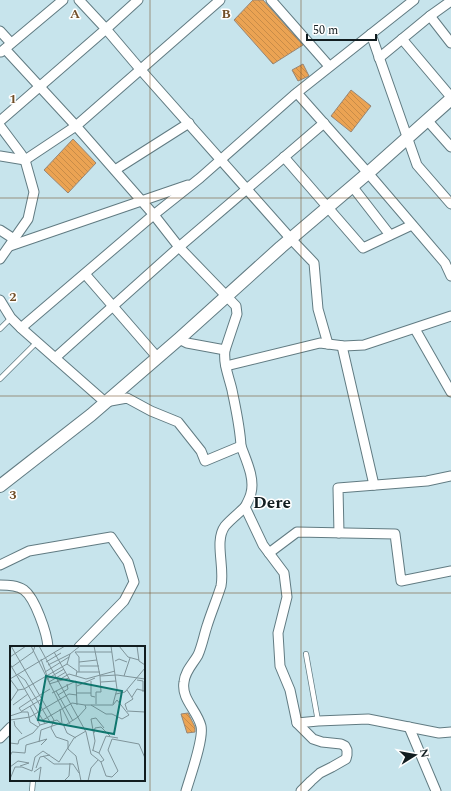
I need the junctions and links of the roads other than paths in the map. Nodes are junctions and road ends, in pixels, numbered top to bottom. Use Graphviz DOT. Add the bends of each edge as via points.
graph roads {
  1 [pos="63,0"];
  2 [pos="79,0"];
  3 [pos="138,0"];
  4 [pos="271,0"];
  5 [pos="414,0"];
  6 [pos="216,1"];
  7 [pos="451,1"];
  8 [pos="430,16"];
  9 [pos="106,29"];
  10 [pos="0,31"];
  11 [pos="371,34"];
  12 [pos="402,39"];
  13 [pos="451,43"];
  14 [pos="5,48"];
  15 [pos="379,58"];
  16 [pos="329,66"];
  17 [pos="140,69"];
  18 [pos="40,87"];
  19 [pos="297,93"];
  20 [pos="451,98"];
  21 [pos="427,120"];
  22 [pos="0,122"];
  23 [pos="188,123"];
  24 [pos="324,123"];
  25 [pos="0,126"];
  26 [pos="76,126"];
  27 [pos="407,138"];
  28 [pos="451,147"];
  29 [pos="0,156"];
  30 [pos="284,156"];
  31 [pos="25,160"];
  32 [pos="221,160"];
  33 [pos="115,170"];
  34 [pos="368,173"];
  35 [pos="195,183"];
  36 [pos="352,186"];
  37 [pos="246,188"];
  38 [pos="141,201"];
  39 [pos="451,204"];
  40 [pos="328,207"];
  41 [pos="154,215"];
  42 [pos="412,225"];
  43 [pos="0,230"];
  44 [pos="390,235"];
  45 [pos="291,239"];
  46 [pos="12,242"];
  47 [pos="179,247"];
  48 [pos="0,260"];
  49 [pos="448,261"];
  50 [pos="85,274"];
  51 [pos="451,276"];
  52 [pos="226,296"];
  53 [pos="0,300"];
  54 [pos="114,305"];
  55 [pos="451,316"];
  56 [pos="11,318"];
  57 [pos="21,328"];
  58 [pos="0,329"];
  59 [pos="415,329"];
  60 [pos="179,339"];
  61 [pos="38,342"];
  62 [pos="328,344"];
  63 [pos="342,346"];
  64 [pos="225,350"];
  65 [pos="157,357"];
  66 [pos="56,358"];
  67 [pos="226,366"];
  68 [pos="0,379"];
  69 [pos="451,392"];
  70 [pos="106,402"];
  71 [pos="241,446"];
  72 [pos="451,476"];
  73 [pos="374,485"];
  74 [pos="0,486"];
  75 [pos="245,507"];
  76 [pos="339,533"];
  77 [pos="269,553"];
  78 [pos="0,565"];
  79 [pos="451,571"];
  80 [pos="0,585"];
  81 [pos="48,646"];
  82 [pos="80,646"];
  83 [pos="306,654"];
  84 [pos="318,721"];
  85 [pos="296,723"];
  86 [pos="409,726"];
  87 [pos="10,728"];
  88 [pos="451,732"];
  89 [pos="0,738"];
  90 [pos="33,781"];
  91 [pos="32,791"];
  92 [pos="186,791"];
  93 [pos="301,791"];
  94 [pos="436,791"];
  1 -- 14 [label="street"];
  2 -- 9 [label="street"];
  3 -- 9 [label="street"];
  4 -- 16 [label="street"];
  5 -- 11 [label="street"];
  6 -- 17 [label="street"];
  7 -- 8 [label="street"];
  8 -- 12 [label="street"];
  8 -- 13 [label="street"];
  9 -- 17 [label="street"];
  9 -- 18 [label="street"];
  10 -- 14 [label="street"];
  11 -- 15 [label="street"];
  11 -- 16 [label="street"];
  12 -- 15 [label="street"];
  12 -- 20 [label="street"];
  14 -- 18 [label="street"];
  15 -- 27 [label="street"];
  16 -- 19 [label="street"];
  17 -- 23 [label="street"];
  17 -- 26 [label="street"];
  18 -- 22 [label="street"];
  18 -- 26 [label="street"];
  19 -- 24 [label="street"];
  19 -- 32 [label="street"];
  20 -- 21 [label="street"];
  21 -- 27 [label="street"];
  21 -- 28 [label="street"];
  23 -- 32 [label="street"];
  23 -- 33 [label="street"];
  24 -- 30 [label="street"];
  24 -- 34 [label="street"];
  25 -- 31 [label="street"];
  26 -- 31 [label="street"];
  26 -- 33 [label="street"];
  27 -- 34 [label="street"];
  27 -- 39 [label="street" via="417,165"];
  29 -- 31 [label="street"];
  30 -- 37 [label="street"];
  30 -- 40 [label="street"];
  31 -- 46 [label="street" via="34,192 28,219"];
  32 -- 35 [label="street"];
  32 -- 37 [label="street"];
  33 -- 38 [label="street"];
  34 -- 36 [label="street"];
  34 -- 42 [label="street"];
  35 -- 38 [label="street"];
  35 -- 41 [label="street"];
  36 -- 40 [label="street"];
  36 -- 44 [label="street"];
  37 -- 45 [label="street"];
  37 -- 47 [label="street"];
  38 -- 41 [label="street"];
  38 -- 46 [label="street"];
  40 -- 44 [label="street" via="363,248"];
  40 -- 45 [label="street"];
  41 -- 47 [label="street"];
  41 -- 50 [label="street"];
  42 -- 44 [label="street"];
  42 -- 49 [label="street"];
  43 -- 46 [label="street"];
  45 -- 52 [label="street"];
  45 -- 62 [label="street" via="314,263 318,309"];
  46 -- 48 [label="street"];
  47 -- 52 [label="street"];
  47 -- 54 [label="street"];
  49 -- 51 [label="street"];
  50 -- 54 [label="street"];
  50 -- 57 [label="street"];
  52 -- 60 [label="street"];
  52 -- 64 [label="street" via="236,306 237,314"];
  53 -- 56 [label="street"];
  54 -- 65 [label="street"];
  54 -- 66 [label="street"];
  55 -- 59 [label="street"];
  56 -- 57 [label="street"];
  56 -- 58 [label="lane"];
  57 -- 61 [label="street"];
  59 -- 63 [label="street" via="364,345"];
  59 -- 69 [label="street"];
  60 -- 64 [label="street" via="187,343"];
  60 -- 65 [label="street"];
  61 -- 66 [label="street"];
  61 -- 68 [label="lane"];
  62 -- 63 [label="street"];
  62 -- 67 [label="street" via="320,343"];
  63 -- 73 [label="street"];
  64 -- 67 [label="street"];
  65 -- 70 [label="street"];
  66 -- 70 [label="street"];
  67 -- 71 [label="street" via="240,424"];
  70 -- 71 [label="street" via="127,398 178,422 201,451 205,461"];
  70 -- 74 [label="street"];
  71 -- 75 [label="street" via="252,482 251,494"];
  72 -- 73 [label="street" via="427,481"];
  73 -- 76 [label="street" via="338,488"];
  75 -- 77 [label="street"];
  75 -- 92 [label="street" via="222,532 220,587 198,654 184,678 184,693 202,729"];
  76 -- 77 [label="street" via="297,532"];
  76 -- 79 [label="street" via="395,534 401,581"];
  77 -- 85 [label="street" via="284,573 287,597 278,633 280,666 290,690"];
  78 -- 82 [label="street" via="29,550 111,537 128,562 134,582 124,601"];
  80 -- 81 [label="street" via="18,587 32,599 44,627"];
  83 -- 84 [label="lane"];
  84 -- 85 [label="street"];
  84 -- 86 [label="street" via="368,719"];
  85 -- 93 [label="street" via="313,739 341,744 347,750 346,759 310,781"];
  86 -- 88 [label="street" via="439,733"];
  86 -- 94 [label="street"];
  87 -- 89 [label="street"];
  90 -- 91 [label="lane"];
}
